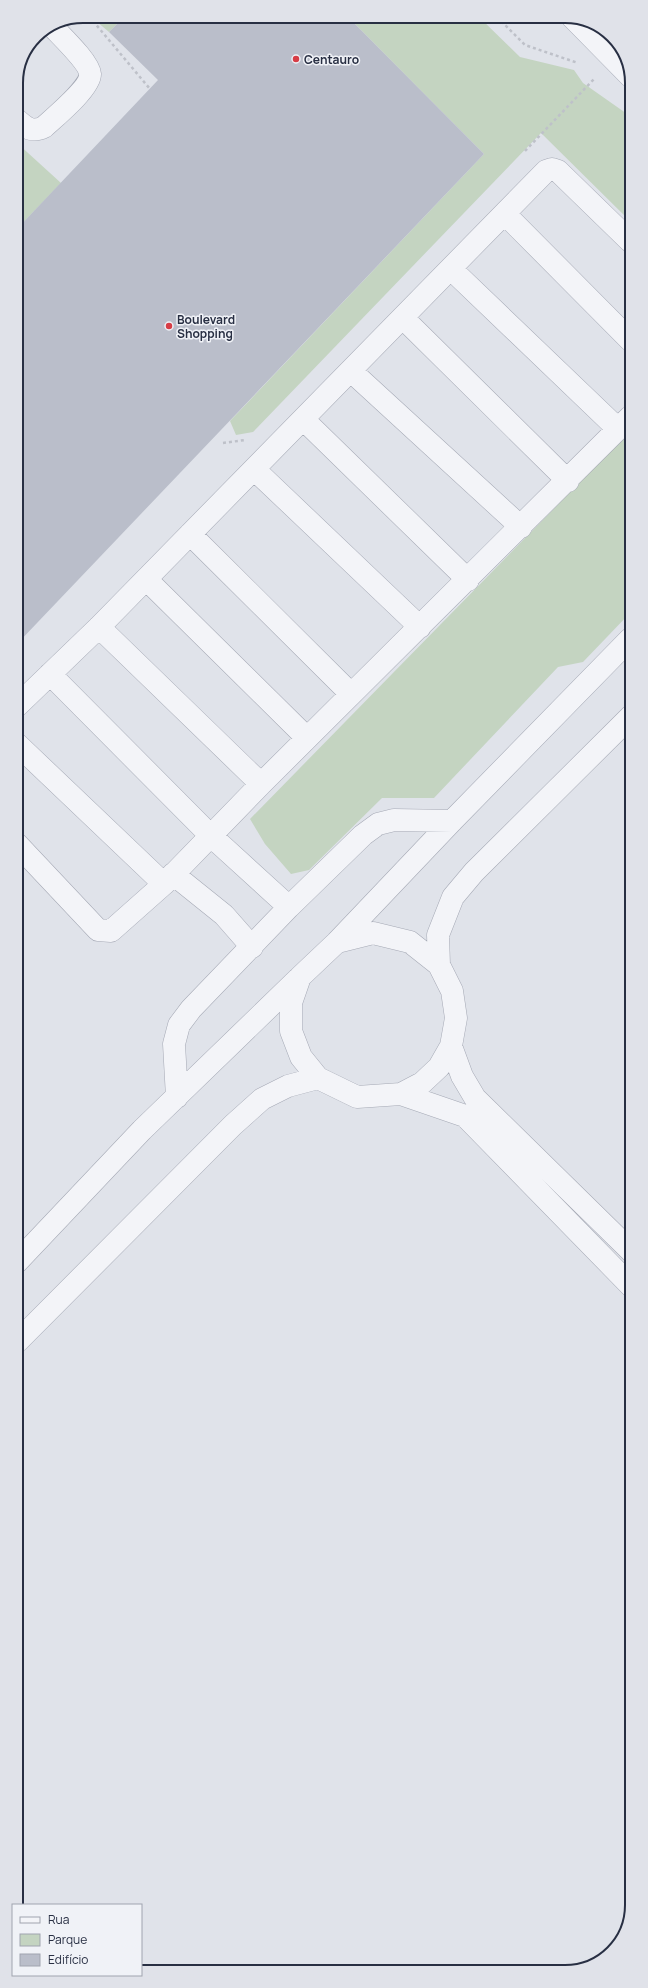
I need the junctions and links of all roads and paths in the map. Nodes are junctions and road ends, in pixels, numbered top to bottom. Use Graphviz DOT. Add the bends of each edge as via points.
graph roads {
  1 [pos="95,23"];
  2 [pos="503,23"];
  3 [pos="580,25"];
  4 [pos="56,30"];
  5 [pos="582,64"];
  6 [pos="623,69"];
  7 [pos="592,72"];
  8 [pos="597,77"];
  9 [pos="150,89"];
  10 [pos="23,125"];
  11 [pos="505,214"];
  12 [pos="625,235"];
  13 [pos="451,269"];
  14 [pos="403,318"];
  15 [pos="625,335"];
  16 [pos="351,371"];
  17 [pos="303,419"];
  18 [pos="624,423"];
  19 [pos="254,469"];
  20 [pos="568,481"];
  21 [pos="521,527"];
  22 [pos="190,534"];
  23 [pos="146,579"];
  24 [pos="468,580"];
  25 [pos="99,627"];
  26 [pos="420,627"];
  27 [pos="625,644"];
  28 [pos="50,674"];
  29 [pos="351,694"];
  30 [pos="23,700"];
  31 [pos="625,722"];
  32 [pos="308,738"];
  33 [pos="23,749"];
  34 [pos="261,784"];
  35 [pos="452,821"];
  36 [pos="210,835"];
  37 [pos="23,850"];
  38 [pos="169,879"];
  39 [pos="289,907"];
  40 [pos="337,942"];
  41 [pos="252,947"];
  42 [pos="439,965"];
  43 [pos="300,977"];
  44 [pos="451,1046"];
  45 [pos="318,1078"];
  46 [pos="401,1094"];
  47 [pos="177,1097"];
  48 [pos="625,1245"];
  49 [pos="23,1257"];
  50 [pos="625,1280"];
  51 [pos="23,1335"];
  1 -- 9 [label="path"];
  2 -- 5 [label="path" via="525,45"];
  3 -- 6 [label="street"];
  4 -- 10 [label="street" via="86,65 90,73 88,84 44,127 36,130"];
  7 -- 8 [label="path"];
  11 -- 12 [label="street" via="546,171 552,169 558,171"];
  11 -- 13 [label="street"];
  11 -- 15 [label="street"];
  13 -- 14 [label="street"];
  13 -- 18 [label="street"];
  14 -- 16 [label="street"];
  14 -- 20 [label="street"];
  16 -- 17 [label="street"];
  16 -- 21 [label="street"];
  17 -- 19 [label="street"];
  17 -- 24 [label="street"];
  18 -- 20 [label="street"];
  19 -- 22 [label="street"];
  19 -- 26 [label="street"];
  20 -- 21 [label="street"];
  21 -- 24 [label="street"];
  22 -- 23 [label="street"];
  22 -- 29 [label="street"];
  23 -- 25 [label="street"];
  23 -- 32 [label="street"];
  24 -- 26 [label="street"];
  25 -- 28 [label="street"];
  25 -- 34 [label="street"];
  26 -- 29 [label="street"];
  27 -- 35 [label="street"];
  28 -- 30 [label="street"];
  28 -- 36 [label="street"];
  29 -- 32 [label="street"];
  31 -- 42 [label="street" via="453,897 438,934"];
  32 -- 34 [label="street"];
  33 -- 38 [label="street"];
  34 -- 36 [label="street"];
  35 -- 39 [label="street" via="394,820 378,824 363,835"];
  35 -- 40 [label="street"];
  36 -- 38 [label="street"];
  36 -- 39 [label="street"];
  37 -- 38 [label="street" via="98,930 111,931"];
  38 -- 41 [label="street" via="224,915"];
  39 -- 41 [label="street"];
  40 -- 42 [label="street" via="373,933 410,942"];
  40 -- 43 [label="street"];
  41 -- 47 [label="street" via="191,1009 179,1025 174,1044"];
  42 -- 44 [label="street" via="452,991 456,1018"];
  43 -- 45 [label="street" via="291,1003 291,1030 300,1057"];
  43 -- 47 [label="street"];
  44 -- 46 [label="street" via="439,1067 422,1083"];
  44 -- 48 [label="street" via="462,1076 475,1098"];
  45 -- 46 [label="street" via="357,1097"];
  45 -- 51 [label="street" via="288,1086 256,1104"];
  46 -- 50 [label="street" via="465,1116"];
  47 -- 49 [label="street" via="142,1130"];
}
